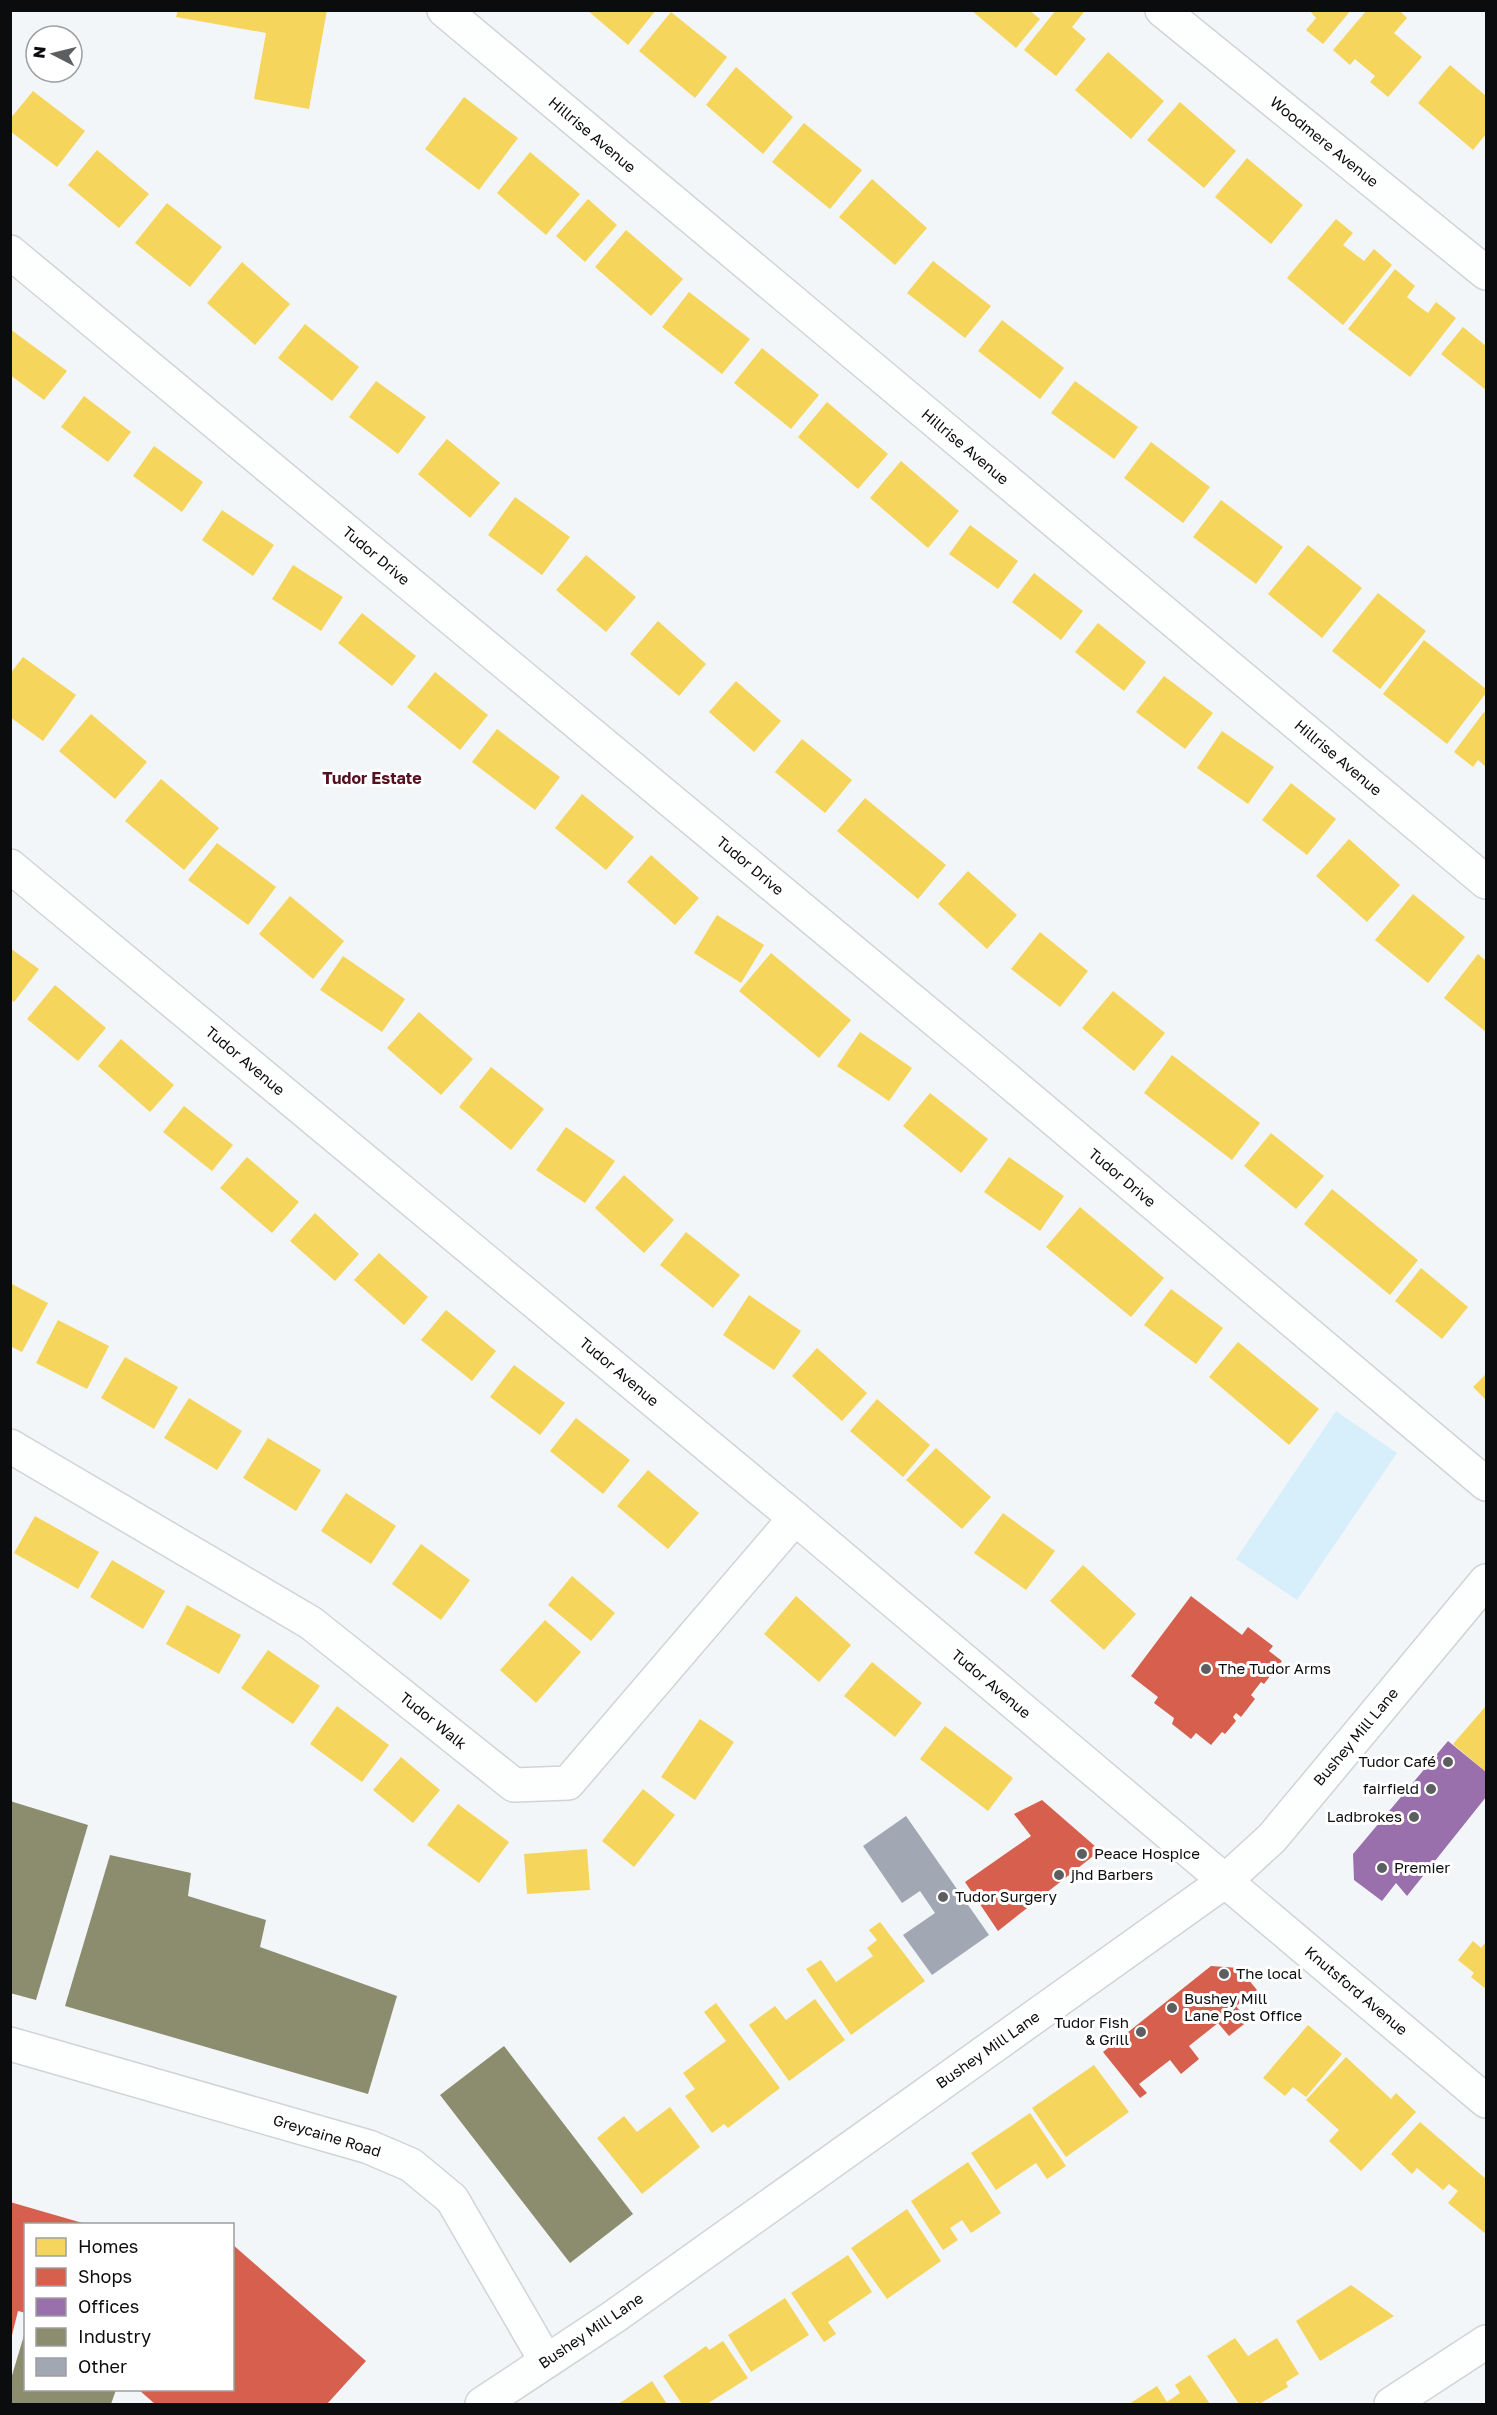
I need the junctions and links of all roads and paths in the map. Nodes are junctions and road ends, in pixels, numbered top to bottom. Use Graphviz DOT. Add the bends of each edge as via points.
graph roads {
  1 [pos="444,10"];
  2 [pos="1162,10"];
  3 [pos="10,252"];
  4 [pos="1486,273"];
  5 [pos="10,866"];
  6 [pos="1486,882"];
  7 [pos="10,1446"];
  8 [pos="1486,1484"];
  9 [pos="795,1518"];
  10 [pos="1486,1581"];
  11 [pos="1225,1881"];
  12 [pos="10,2044"];
  13 [pos="1486,2101"];
  14 [pos="1486,2342"];
  15 [pos="546,2361"];
  16 [pos="482,2404"];
  17 [pos="1391,2404"];
  1 -- 6 [label="street, Hillrise Avenue"];
  2 -- 4 [label="street, Woodmere Avenue"];
  3 -- 8 [label="street, Tudor Drive" via="1001,1074"];
  5 -- 9 [label="street, Tudor Avenue"];
  7 -- 9 [label="street, Tudor Walk" via="310,1623 514,1785 568,1783"];
  9 -- 11 [label="street, Tudor Avenue"];
  10 -- 11 [label="street, Bushey Mill Lane" via="1272,1838"];
  11 -- 13 [label="street, Knutsford Avenue"];
  11 -- 15 [label="street, Bushey Mill Lane" via="615,2316"];
  12 -- 15 [label="street, Greycaine Road" via="369,2146 411,2164 452,2199"];
  14 -- 17 [label="street"];
  15 -- 16 [label="street, Bushey Mill Lane"];
}
